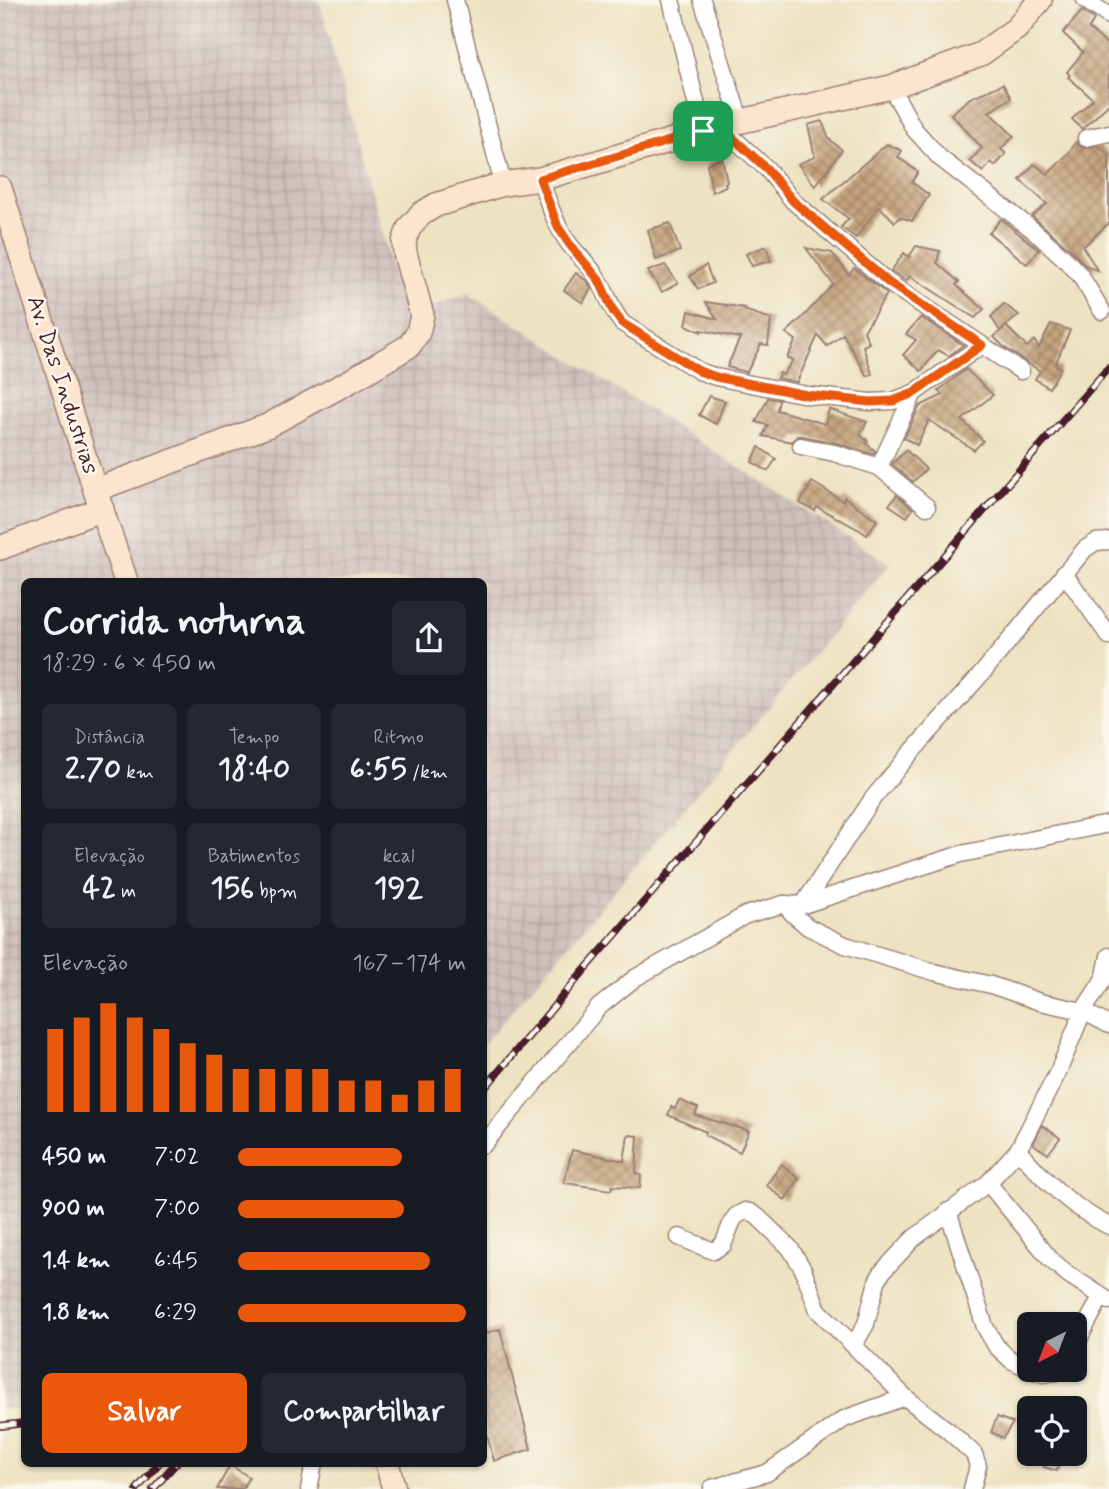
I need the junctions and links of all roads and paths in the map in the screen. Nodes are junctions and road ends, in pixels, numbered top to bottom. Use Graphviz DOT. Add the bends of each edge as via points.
graph roads {
  1 [pos="455,0"];
  2 [pos="702,0"];
  3 [pos="1040,0"];
  4 [pos="1085,0"];
  5 [pos="673,1"];
  6 [pos="1109,16"];
  7 [pos="891,88"];
  8 [pos="721,126"];
  9 [pos="1109,133"];
  10 [pos="1086,138"];
  11 [pos="540,179"];
  12 [pos="503,184"];
  13 [pos="0,188"];
  14 [pos="1101,311"];
  15 [pos="982,345"];
  16 [pos="1021,371"];
  17 [pos="914,393"];
  18 [pos="802,446"];
  19 [pos="879,467"];
  20 [pos="98,499"];
  21 [pos="927,507"];
  22 [pos="1109,541"];
  23 [pos="0,548"];
  24 [pos="1065,573"];
  25 [pos="125,578"];
  26 [pos="1109,636"];
  27 [pos="1109,824"];
  28 [pos="783,904"];
  29 [pos="803,905"];
  30 [pos="1109,956"];
  31 [pos="1083,1011"];
  32 [pos="1109,1025"];
  33 [pos="487,1140"];
  34 [pos="1018,1150"];
  35 [pos="988,1183"];
  36 [pos="948,1211"];
  37 [pos="1109,1226"];
  38 [pos="679,1237"];
  39 [pos="1105,1299"];
  40 [pos="1087,1327"];
  41 [pos="853,1345"];
  42 [pos="1017,1363"];
  43 [pos="905,1397"];
  44 [pos="313,1467"];
  45 [pos="388,1467"];
  46 [pos="712,1488"];
  47 [pos="309,1489"];
  48 [pos="394,1489"];
  49 [pos="972,1489"];
  1 -- 12 [label="street"];
  2 -- 8 [label="street"];
  3 -- 7 [label="street" via="1017,28 981,54"];
  4 -- 6 [label="street"];
  5 -- 8 [label="street"];
  7 -- 8 [label="street"];
  7 -- 14 [label="street" via="914,129 940,158 1064,258"];
  8 -- 11 [label="street"];
  8 -- 15 [label="street" via="793,201 889,283"];
  9 -- 10 [label="street"];
  11 -- 12 [label="street"];
  11 -- 17 [label="street" via="558,227 599,280 622,323 699,371 734,382 870,402 893,401"];
  12 -- 20 [label="street" via="436,205 409,228 405,253 422,315 409,346 267,426"];
  13 -- 20 [label="street, Av. Das Industrias"];
  15 -- 16 [label="street"];
  15 -- 17 [label="street"];
  17 -- 19 [label="street"];
  18 -- 19 [label="street"];
  19 -- 21 [label="street"];
  20 -- 23 [label="street"];
  20 -- 25 [label="street, Av. Das Industrias"];
  22 -- 24 [label="street" via="1085,549"];
  24 -- 26 [label="street"];
  24 -- 29 [label="street" via="873,798"];
  27 -- 29 [label="street" via="961,854"];
  28 -- 29 [label="street"];
  28 -- 31 [label="street" via="808,927 845,945"];
  28 -- 33 [label="street" via="746,915 635,978 599,1007"];
  30 -- 31 [label="street" via="1105,976"];
  31 -- 32 [label="street"];
  31 -- 34 [label="street"];
  34 -- 35 [label="street"];
  34 -- 37 [label="street" via="1066,1199"];
  35 -- 36 [label="street"];
  35 -- 39 [label="street" via="1051,1260"];
  36 -- 41 [label="street" via="883,1271 866,1324"];
  36 -- 42 [label="street" via="985,1327 996,1346"];
  38 -- 41 [label="street" via="713,1251 723,1245 736,1216 750,1212 790,1248 803,1269 817,1310"];
  39 -- 40 [label="street"];
  41 -- 43 [label="street"];
  43 -- 46 [label="street" via="844,1419 767,1473"];
  43 -- 49 [label="street" via="974,1454 978,1466"];
  44 -- 47 [label="street"];
  45 -- 48 [label="street"];
}
